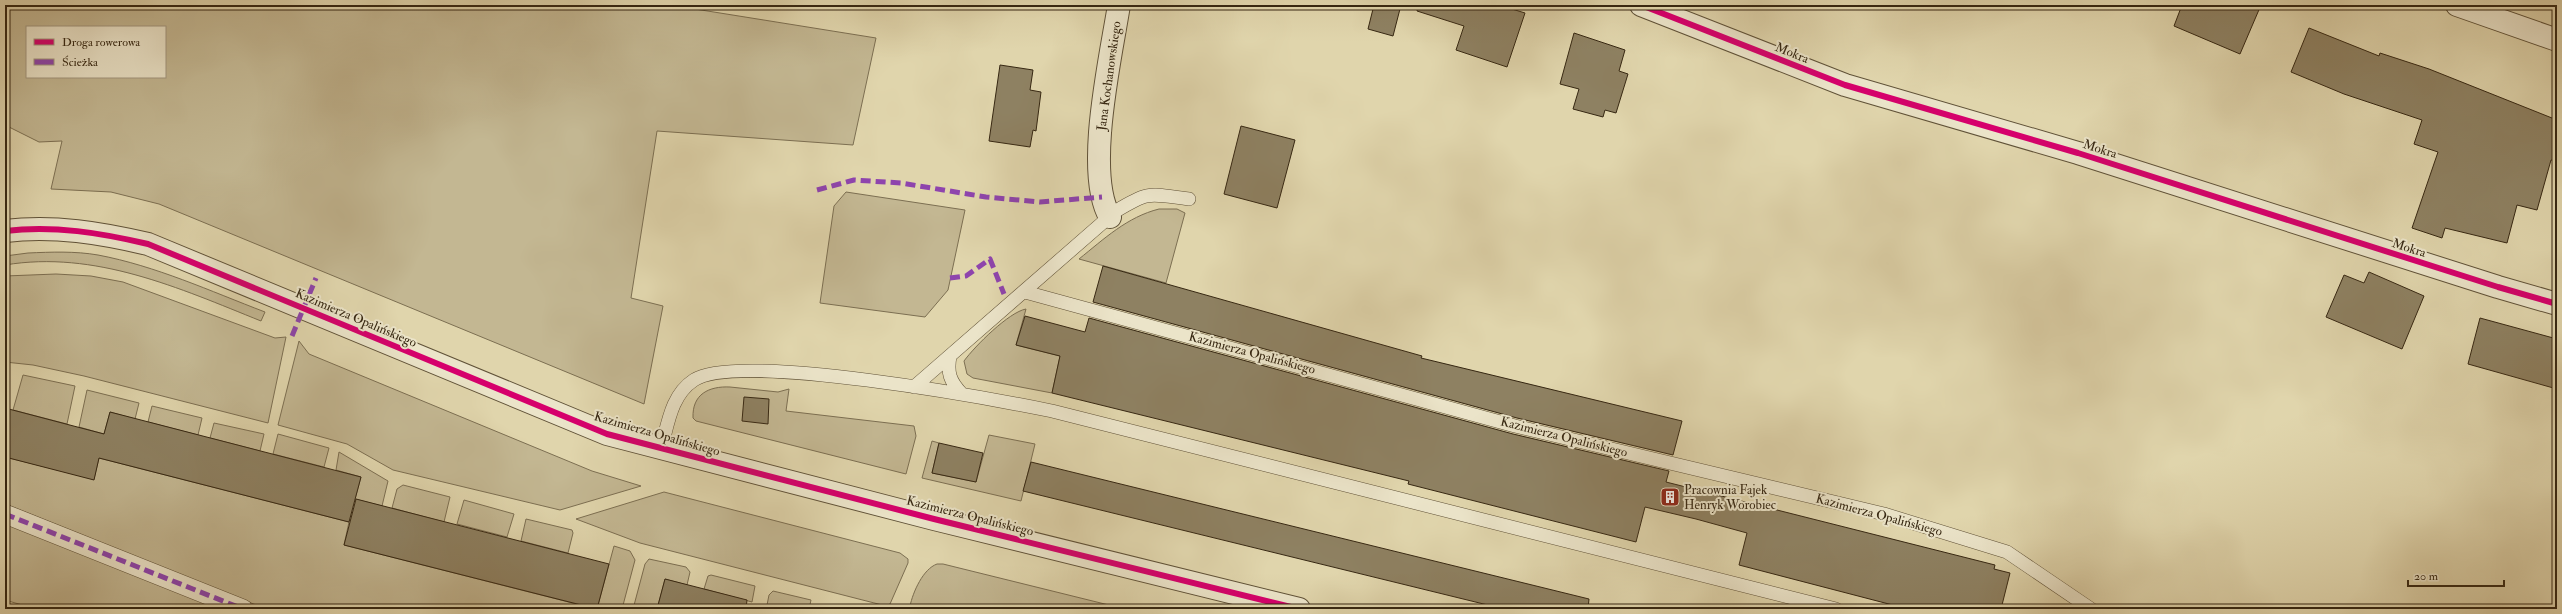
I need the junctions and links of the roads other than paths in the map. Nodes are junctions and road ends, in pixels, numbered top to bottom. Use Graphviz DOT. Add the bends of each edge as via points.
graph roads {
  1 [pos="1119,5"];
  2 [pos="1641,5"];
  3 [pos="2458,5"];
  4 [pos="2557,40"];
  5 [pos="1189,199"];
  6 [pos="1110,217"];
  7 [pos="5,231"];
  8 [pos="1025,292"];
  9 [pos="2557,304"];
  10 [pos="950,356"];
  11 [pos="914,387"];
  12 [pos="961,393"];
  13 [pos="661,449"];
  14 [pos="5,514"];
  15 [pos="243,609"];
  16 [pos="1299,609"];
  17 [pos="1836,609"];
  18 [pos="2091,609"];
  1 -- 6 [label="street, Jana Kochanowskiego" via="1101,118 1100,187 1104,206"];
  2 -- 9 [label="street, Mokra" via="1844,85 2078,153"];
  3 -- 4 [label="street"];
  5 -- 6 [label="lane" via="1143,195"];
  6 -- 8 [label="lane"];
  7 -- 13 [label="street, Kazimierza Opalińskiego" via="24,228 79,230 148,244 600,431"];
  8 -- 10 [label="lane"];
  8 -- 18 [label="lane, Kazimierza Opalińskiego" via="1515,426 1884,514 2007,552"];
  10 -- 11 [label="lane"];
  10 -- 12 [label="lane" via="950,382"];
  11 -- 12 [label="lane, Kazimierza Opalińskiego"];
  11 -- 13 [label="lane, Kazimierza Opalińskiego" via="792,372 718,372 704,375 694,380 677,396"];
  12 -- 17 [label="lane, Kazimierza Opalińskiego" via="1052,411"];
  13 -- 16 [label="street, Kazimierza Opalińskiego"];
  14 -- 15 [label="street"];
}
